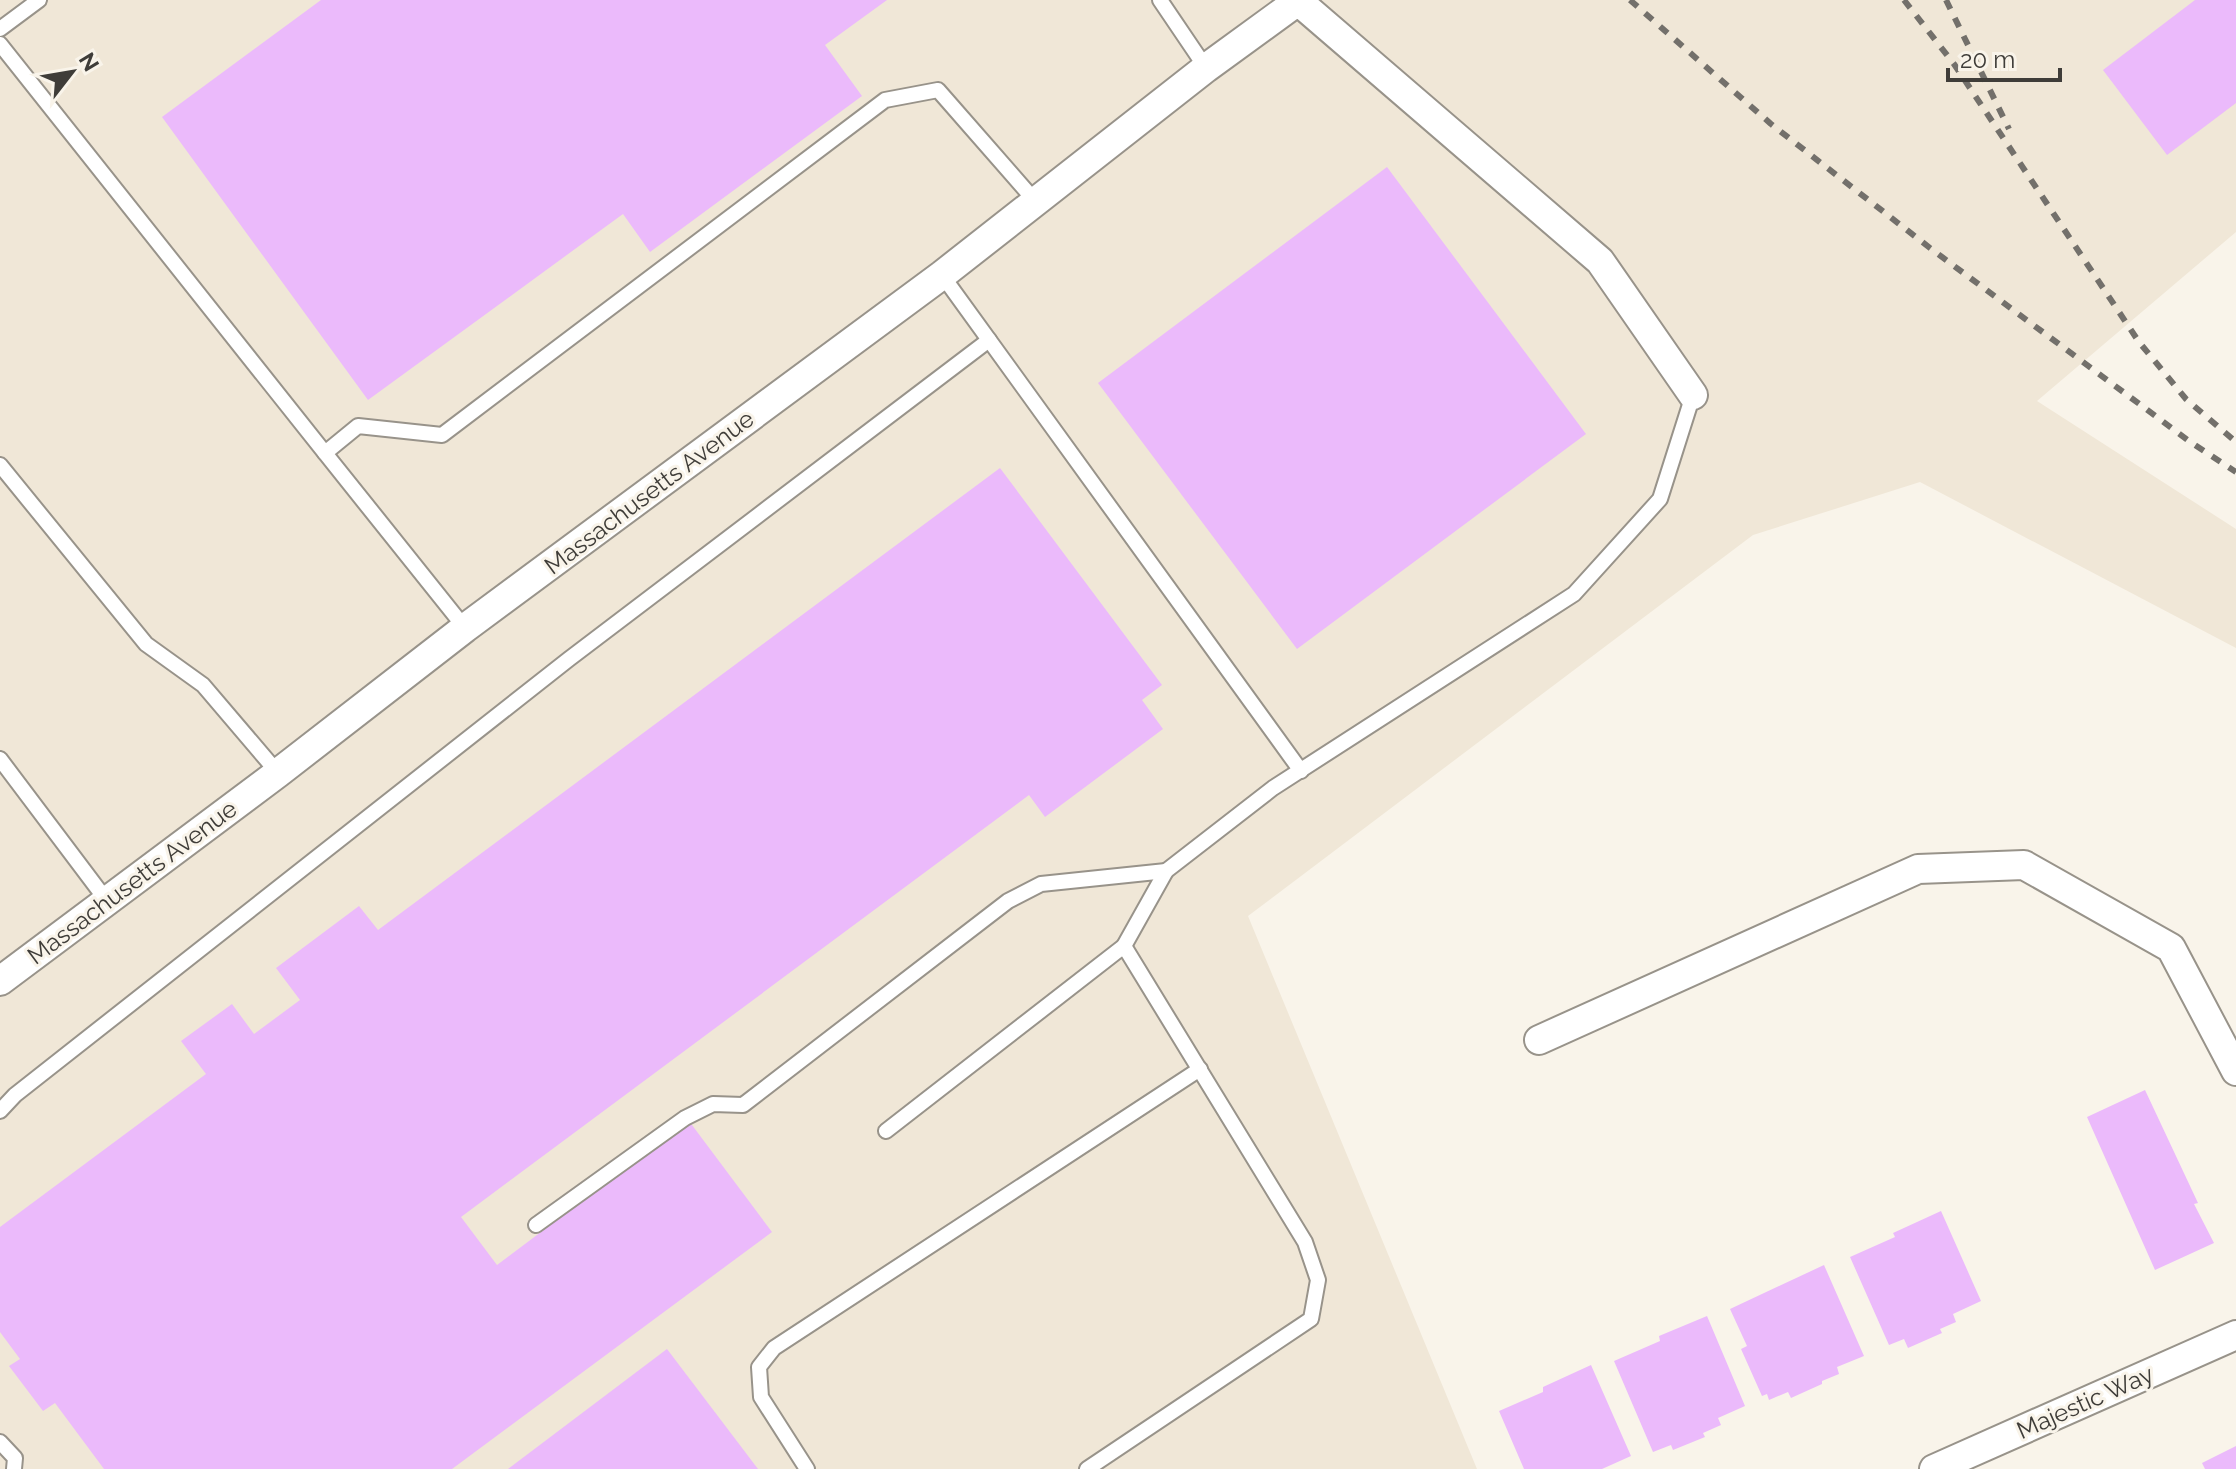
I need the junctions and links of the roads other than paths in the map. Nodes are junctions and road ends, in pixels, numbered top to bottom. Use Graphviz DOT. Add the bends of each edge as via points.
graph roads {
  1 [pos="39,0"];
  2 [pos="1160,0"];
  3 [pos="1298,1"];
  4 [pos="0,29"];
  5 [pos="0,44"];
  6 [pos="1206,68"];
  7 [pos="1036,202"];
  8 [pos="942,275"];
  9 [pos="989,340"];
  10 [pos="1693,395"];
  11 [pos="325,453"];
  12 [pos="0,465"];
  13 [pos="465,628"];
  14 [pos="0,759"];
  15 [pos="1301,771"];
  16 [pos="278,773"];
  17 [pos="1166,871"];
  18 [pos="107,901"];
  19 [pos="1124,946"];
  20 [pos="0,981"];
  21 [pos="1539,1040"];
  22 [pos="1200,1069"];
  23 [pos="2236,1071"];
  24 [pos="0,1111"];
  25 [pos="886,1131"];
  26 [pos="536,1225"];
  27 [pos="2236,1335"];
  28 [pos="0,1442"];
  29 [pos="14,1469"];
  30 [pos="807,1469"];
  31 [pos="1087,1469"];
  32 [pos="1934,1469"];
  1 -- 4 [label="lane"];
  2 -- 6 [label="lane"];
  3 -- 6 [label="street, Massachusetts Avenue"];
  3 -- 10 [label="street" via="1600,261"];
  5 -- 11 [label="lane"];
  6 -- 7 [label="street, Massachusetts Avenue"];
  7 -- 8 [label="street, Massachusetts Avenue"];
  7 -- 11 [label="lane" via="938,90 885,100 442,435 358,426"];
  8 -- 9 [label="lane"];
  8 -- 13 [label="street, Massachusetts Avenue"];
  9 -- 15 [label="lane"];
  9 -- 24 [label="lane" via="569,659"];
  10 -- 15 [label="lane" via="1660,499 1574,594"];
  11 -- 13 [label="lane"];
  12 -- 16 [label="lane" via="146,644 203,685"];
  13 -- 16 [label="street, Massachusetts Avenue"];
  14 -- 18 [label="lane"];
  15 -- 17 [label="lane"];
  16 -- 18 [label="street, Massachusetts Avenue"];
  17 -- 19 [label="lane"];
  17 -- 26 [label="lane" via="1041,884 1008,901 743,1105 713,1104 685,1118"];
  18 -- 20 [label="street, Massachusetts Avenue"];
  19 -- 22 [label="lane"];
  19 -- 25 [label="lane"];
  21 -- 23 [label="street" via="1918,869 2024,865 2171,948"];
  22 -- 30 [label="lane" via="774,1348 759,1367 761,1397"];
  22 -- 31 [label="lane" via="1305,1242 1318,1280 1311,1319"];
  27 -- 32 [label="street, Majestic Way"];
  28 -- 29 [label="lane" via="15,1458"];
}
